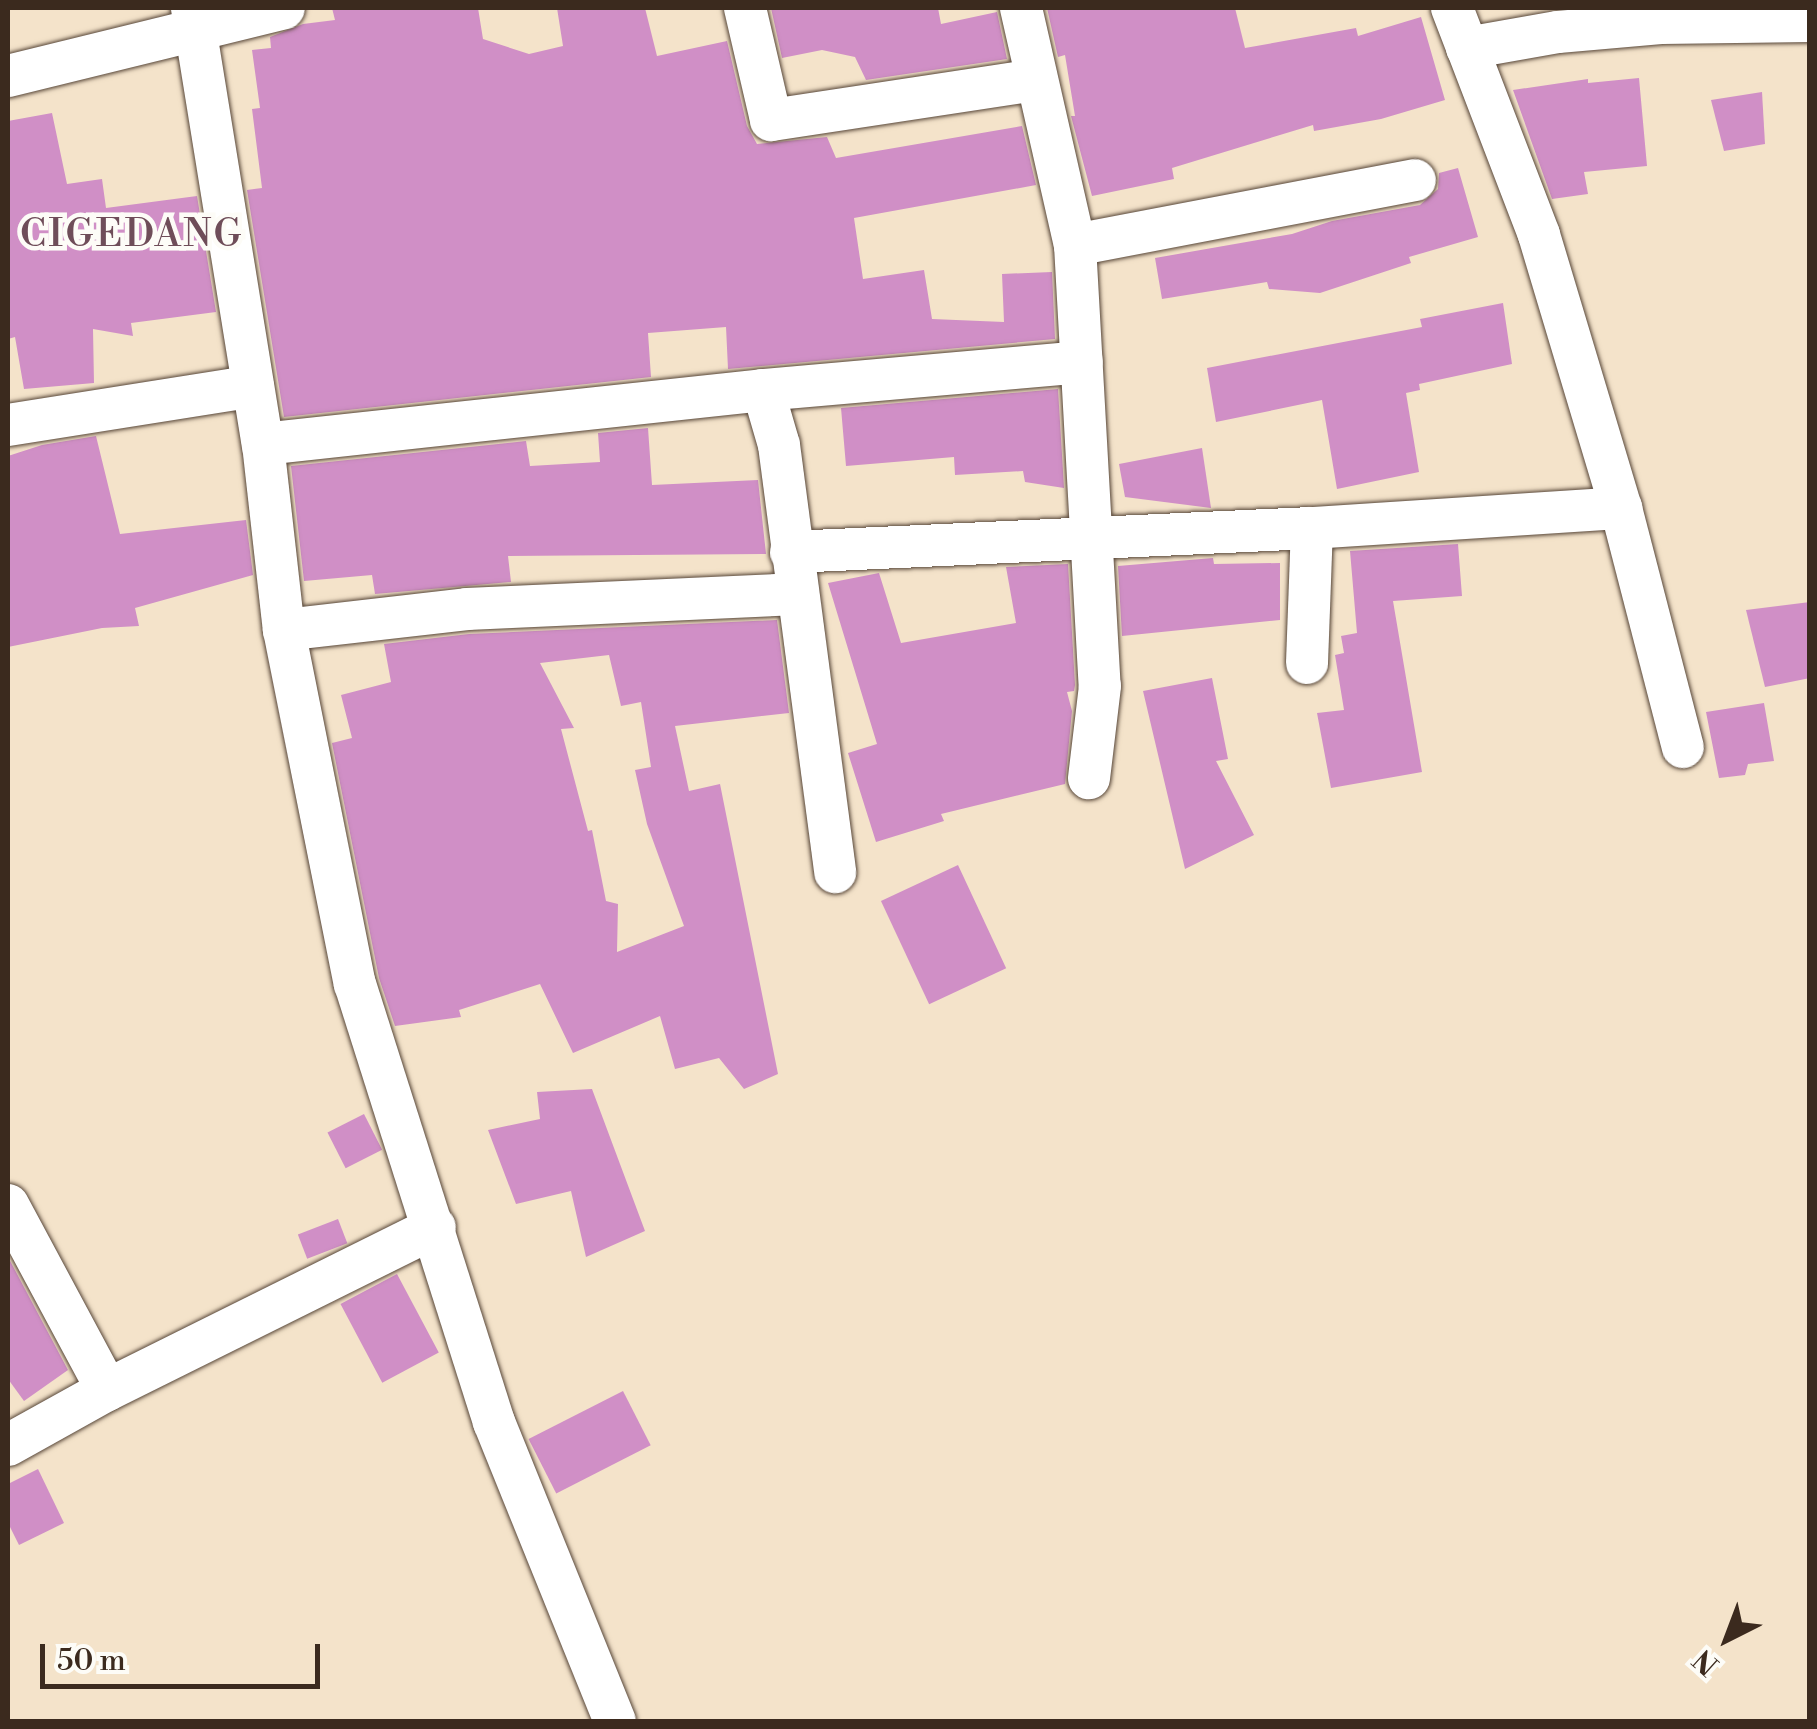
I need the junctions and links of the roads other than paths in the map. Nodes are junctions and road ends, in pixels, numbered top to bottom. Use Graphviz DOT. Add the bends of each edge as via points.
graph roads {
  1 [pos="284,8"];
  2 [pos="746,8"];
  3 [pos="1021,8"];
  4 [pos="1452,8"];
  5 [pos="194,19"];
  6 [pos="1810,20"];
  7 [pos="1467,48"];
  8 [pos="8,76"];
  9 [pos="1036,80"];
  10 [pos="1415,180"];
  11 [pos="1076,245"];
  12 [pos="1082,362"];
  13 [pos="253,386"];
  14 [pos="763,390"];
  15 [pos="8,425"];
  16 [pos="263,444"];
  17 [pos="1621,508"];
  18 [pos="1312,528"];
  19 [pos="1090,538"];
  20 [pos="792,552"];
  21 [pos="798,594"];
  22 [pos="284,630"];
  23 [pos="1308,663"];
  24 [pos="1683,747"];
  25 [pos="1089,778"];
  26 [pos="835,872"];
  27 [pos="8,1205"];
  28 [pos="435,1228"];
  29 [pos="107,1390"];
  30 [pos="8,1445"];
  31 [pos="615,1722"];
  1 -- 5 [label="street"];
  2 -- 9 [label="street" via="771,120"];
  3 -- 9 [label="street"];
  4 -- 7 [label="street"];
  5 -- 8 [label="street"];
  5 -- 13 [label="street"];
  6 -- 7 [label="street" via="1644,24"];
  7 -- 17 [label="street" via="1539,235"];
  9 -- 11 [label="street"];
  10 -- 11 [label="street"];
  11 -- 12 [label="street"];
  12 -- 14 [label="street"];
  12 -- 19 [label="street"];
  13 -- 15 [label="street"];
  13 -- 16 [label="street"];
  14 -- 16 [label="street"];
  14 -- 20 [label="street" via="779,445"];
  16 -- 22 [label="street"];
  17 -- 18 [label="street"];
  17 -- 24 [label="street"];
  18 -- 19 [label="street"];
  18 -- 23 [label="street"];
  19 -- 20 [label="street"];
  19 -- 25 [label="street" via="1100,686"];
  20 -- 21 [label="street"];
  21 -- 22 [label="street" via="466,608"];
  21 -- 26 [label="street"];
  22 -- 28 [label="street" via="354,984"];
  27 -- 29 [label="street"];
  28 -- 29 [label="street"];
  28 -- 31 [label="street" via="494,1422"];
  29 -- 30 [label="street"];
}
